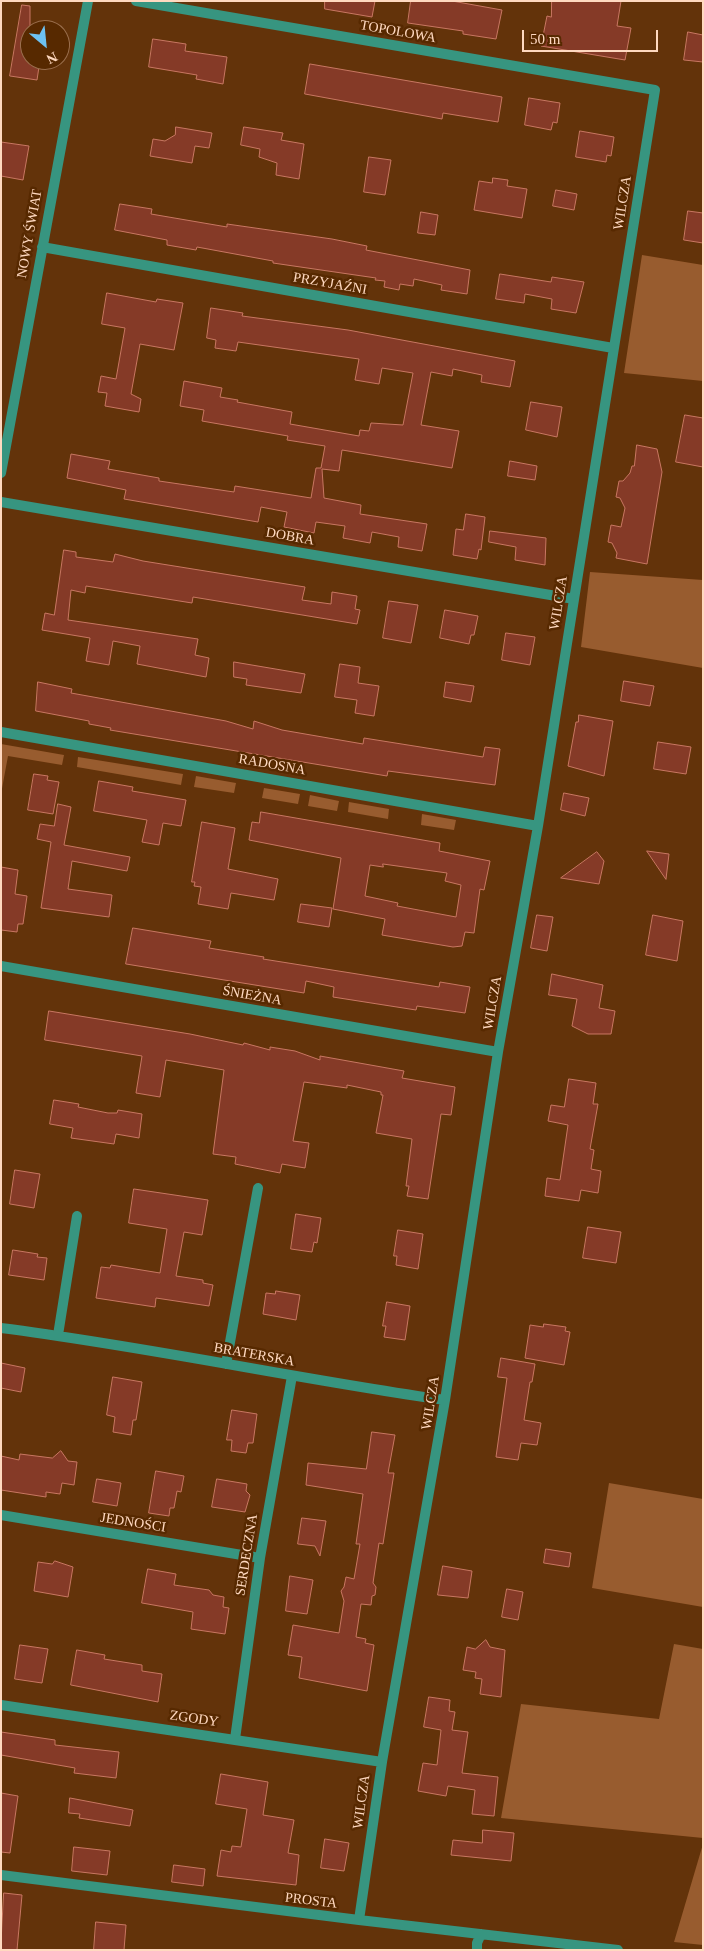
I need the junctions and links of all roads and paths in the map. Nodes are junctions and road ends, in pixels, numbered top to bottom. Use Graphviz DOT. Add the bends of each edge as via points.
graph roads {
  1 [pos="88,1"];
  2 [pos="136,1"];
  3 [pos="655,90"];
  4 [pos="42,247"];
  5 [pos="613,348"];
  6 [pos="1,473"];
  7 [pos="1,502"];
  8 [pos="574,599"];
  9 [pos="1,732"];
  10 [pos="538,826"];
  11 [pos="1,966"];
  12 [pos="498,1052"];
  13 [pos="258,1188"];
  14 [pos="77,1216"];
  15 [pos="1,1328"];
  16 [pos="58,1335"];
  17 [pos="226,1364"];
  18 [pos="292,1376"];
  19 [pos="445,1400"];
  20 [pos="1,1515"];
  21 [pos="260,1558"];
  22 [pos="1,1705"];
  23 [pos="234,1739"];
  24 [pos="382,1762"];
  25 [pos="1,1875"];
  26 [pos="359,1920"];
  27 [pos="481,1934"];
  28 [pos="477,1950"];
  29 [pos="618,1950"];
  1 -- 4 [label="street, NOWY ŚWIAT"];
  2 -- 3 [label="street, TOPOLOWA"];
  3 -- 5 [label="street, WILCZA"];
  4 -- 5 [label="street, PRZYJAŹNI"];
  4 -- 6 [label="street, NOWY ŚWIAT"];
  5 -- 8 [label="street, WILCZA"];
  7 -- 8 [label="street, DOBRA"];
  8 -- 10 [label="street, WILCZA"];
  9 -- 10 [label="street, RADOSNA"];
  10 -- 12 [label="street, WILCZA"];
  11 -- 12 [label="street, ŚNIEŻNA"];
  12 -- 19 [label="street, WILCZA"];
  13 -- 17 [label="street"];
  14 -- 16 [label="street"];
  15 -- 16 [label="street, BRATERSKA"];
  16 -- 17 [label="street, BRATERSKA"];
  17 -- 18 [label="street, BRATERSKA"];
  18 -- 19 [label="street, BRATERSKA"];
  18 -- 21 [label="street, SERDECZNA"];
  19 -- 24 [label="street, WILCZA"];
  20 -- 21 [label="street, JEDNOŚCI"];
  21 -- 23 [label="street, SERDECZNA"];
  22 -- 23 [label="street, ZGODY"];
  23 -- 24 [label="street, ZGODY"];
  24 -- 26 [label="street, WILCZA"];
  25 -- 26 [label="street, PROSTA"];
  26 -- 27 [label="street, PROSTA"];
  27 -- 28 [label="street"];
  27 -- 29 [label="street, PROSTA"];
}
